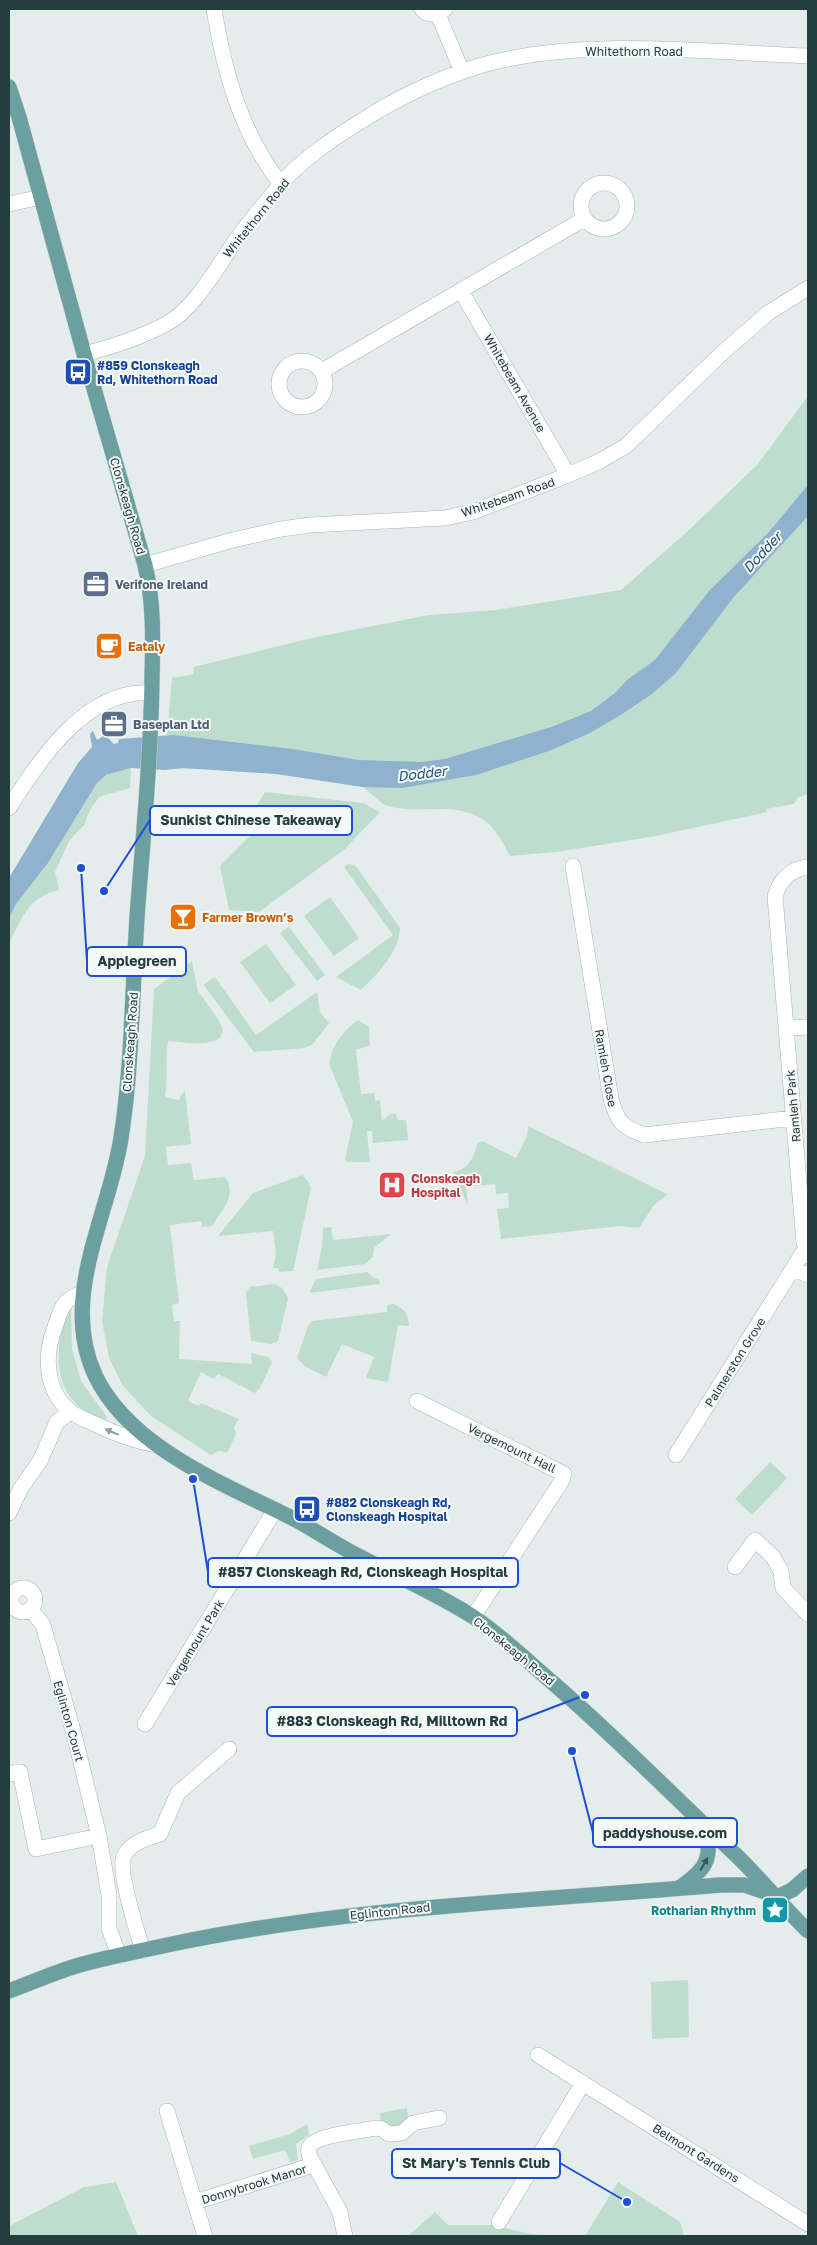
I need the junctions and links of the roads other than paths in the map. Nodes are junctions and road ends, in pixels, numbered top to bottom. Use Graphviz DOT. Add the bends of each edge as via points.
graph roads {
  1 [pos="214,9"];
  2 [pos="422,9"];
  3 [pos="442,11"];
  4 [pos="808,56"];
  5 [pos="462,72"];
  6 [pos="9,87"];
  7 [pos="280,184"];
  8 [pos="41,198"];
  9 [pos="9,204"];
  10 [pos="584,219"];
  11 [pos="808,288"];
  12 [pos="461,291"];
  13 [pos="84,354"];
  14 [pos="322,372"];
  15 [pos="568,475"];
  16 [pos="145,565"];
  17 [pos="152,692"];
  18 [pos="9,808"];
  19 [pos="573,866"];
  20 [pos="808,867"];
  21 [pos="808,1027"];
  22 [pos="787,1028"];
  23 [pos="794,1118"];
  24 [pos="806,1250"];
  25 [pos="794,1270"];
  26 [pos="808,1275"];
  27 [pos="82,1293"];
  28 [pos="416,1401"];
  29 [pos="70,1412"];
  30 [pos="156,1445"];
  31 [pos="676,1455"];
  32 [pos="275,1510"];
  33 [pos="9,1513"];
  34 [pos="735,1567"];
  35 [pos="31,1610"];
  36 [pos="808,1614"];
  37 [pos="473,1617"];
  38 [pos="145,1724"];
  39 [pos="229,1749"];
  40 [pos="9,1774"];
  41 [pos="707,1830"];
  42 [pos="99,1836"];
  43 [pos="808,1876"];
  44 [pos="678,1889"];
  45 [pos="777,1897"];
  46 [pos="808,1931"];
  47 [pos="143,1951"];
  48 [pos="119,1956"];
  49 [pos="9,1991"];
  50 [pos="538,2056"];
  51 [pos="583,2083"];
  52 [pos="167,2111"];
  53 [pos="439,2118"];
  54 [pos="313,2165"];
  55 [pos="195,2202"];
  56 [pos="498,2222"];
  57 [pos="808,2224"];
  58 [pos="206,2236"];
  59 [pos="346,2236"];
  1 -- 7 [label="street" via="220,44 240,113 258,151"];
  2 -- 3 [label="street" via="426,13"];
  3 -- 5 [label="street"];
  4 -- 5 [label="street, Whitethorn Road" via="658,49 579,51 535,54"];
  5 -- 7 [label="street, Whitethorn Road" via="387,105 330,141"];
  6 -- 8 [label="main road, Clonskeagh Road"];
  7 -- 13 [label="street, Whitethorn Road" via="188,305 176,316 159,327"];
  8 -- 9 [label="street"];
  8 -- 13 [label="main road, Clonskeagh Road"];
  10 -- 12 [label="street"];
  11 -- 15 [label="street, Whitebeam Road" via="771,310 626,446"];
  12 -- 14 [label="street"];
  12 -- 15 [label="street, Whitebeam Avenue"];
  13 -- 16 [label="main road, Clonskeagh Road"];
  15 -- 16 [label="street, Whitebeam Road" via="472,512 445,518 281,529"];
  16 -- 17 [label="main road, Clonskeagh Road" via="152,608"];
  17 -- 18 [label="street" via="126,694 96,708 50,749"];
  17 -- 27 [label="main road, Clonskeagh Road" via="152,733 122,1136"];
  19 -- 23 [label="street, Ramleh Close" via="610,1099 616,1118 626,1128 644,1135"];
  20 -- 22 [label="street, Ramleh Park" via="788,874 779,884 775,896"];
  21 -- 22 [label="street"];
  22 -- 23 [label="street, Ramleh Park"];
  23 -- 24 [label="street, Ramleh Park"];
  24 -- 25 [label="street, Palmerston Grove"];
  25 -- 26 [label="street"];
  25 -- 31 [label="street, Palmerston Grove"];
  27 -- 29 [label="street, Clonskeagh Road" via="64,1302 47,1358 52,1388"];
  27 -- 30 [label="main road, Clonskeagh Road" via="82,1322 94,1372 107,1396 125,1418"];
  28 -- 37 [label="street, Vergemount Hall" via="564,1474"];
  30 -- 29 [label="street, Clonskeagh Road, one-way" via="136,1442"];
  29 -- 33 [label="street" via="57,1422 40,1461"];
  30 -- 32 [label="main road, Clonskeagh Road"];
  32 -- 37 [label="main road, Clonskeagh Road"];
  32 -- 38 [label="street, Vergemount Park"];
  34 -- 36 [label="street" via="754,1540 773,1557 783,1588"];
  35 -- 42 [label="street, Eglinton Court" via="43,1625"];
  37 -- 41 [label="main road, Clonskeagh Road" via="580,1706 668,1788"];
  39 -- 47 [label="street" via="178,1793 160,1834 139,1842 124,1854 121,1862 124,1878"];
  40 -- 42 [label="street" via="20,1772 36,1849"];
  44 -- 41 [label="main road, one-way" via="702,1870 708,1857"];
  41 -- 45 [label="main road, Clonskeagh Road"];
  42 -- 48 [label="street, Eglinton Court" via="109,1895 109,1928"];
  43 -- 45 [label="main road" via="792,1890"];
  44 -- 45 [label="main road, Eglinton Road" via="744,1885"];
  44 -- 47 [label="main road, Eglinton Road" via="377,1912 228,1934"];
  45 -- 46 [label="main road, Clonskeagh Road"];
  47 -- 48 [label="main road, Eglinton Road"];
  48 -- 49 [label="main road, Eglinton Road" via="76,1966"];
  50 -- 51 [label="street, Belmont Gardens"];
  51 -- 56 [label="street"];
  51 -- 57 [label="street, Belmont Gardens"];
  52 -- 55 [label="street, Donnybrook Manor"];
  53 -- 54 [label="street, Donnybrook Manor" via="413,2123 402,2133 389,2134 376,2128 318,2139 308,2150"];
  54 -- 55 [label="street, Donnybrook Manor"];
  54 -- 59 [label="street, Donnybrook Manor" via="340,2212"];
  55 -- 58 [label="street, Donnybrook Manor"];
}
